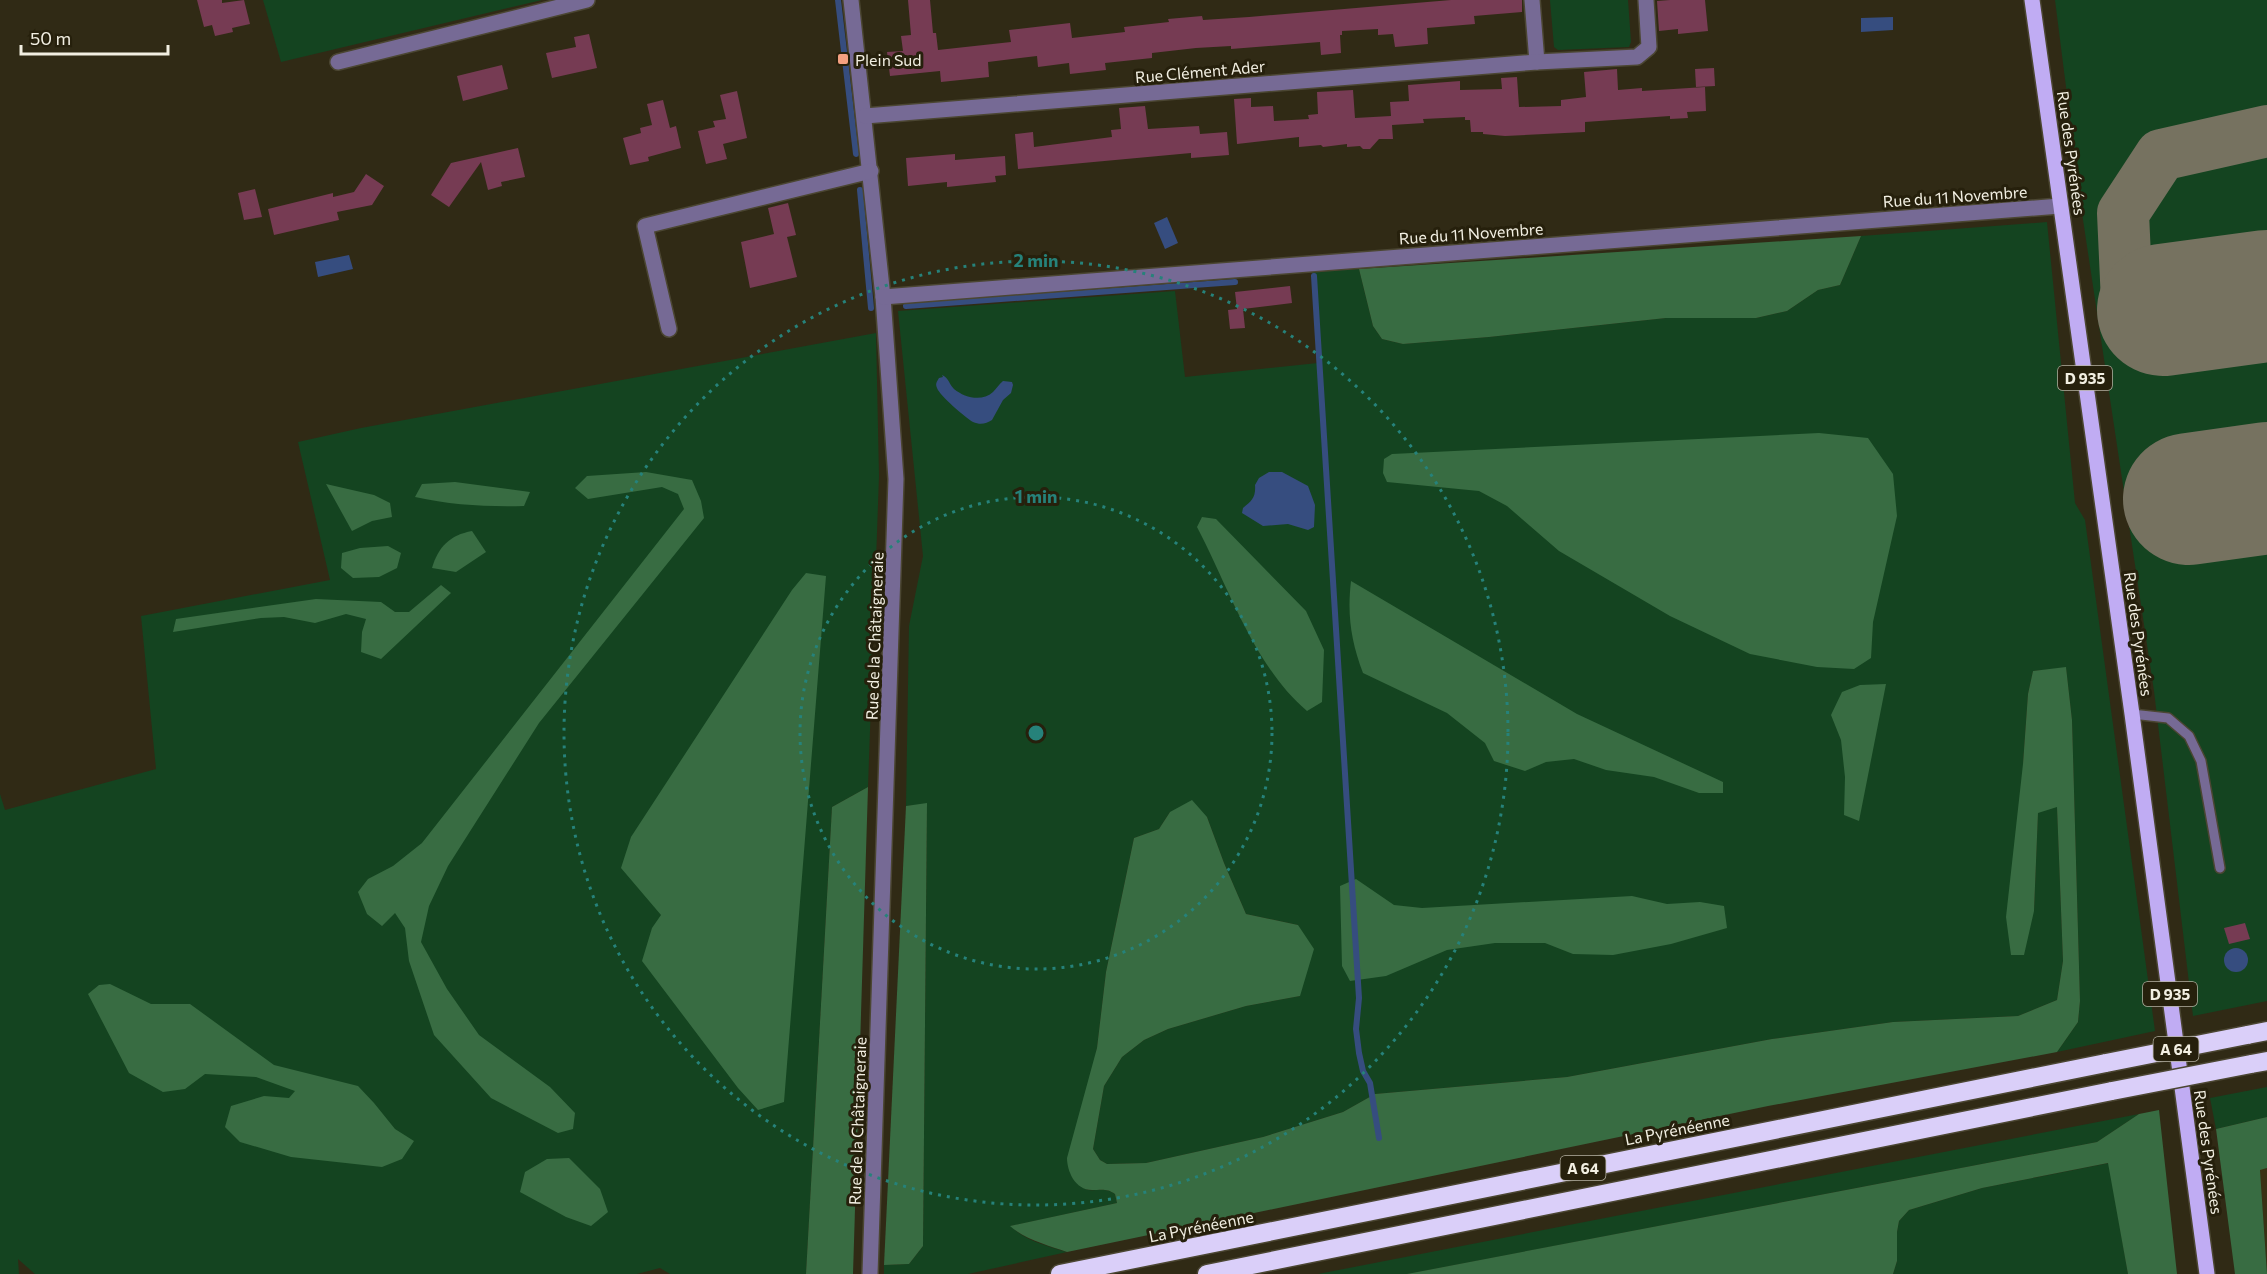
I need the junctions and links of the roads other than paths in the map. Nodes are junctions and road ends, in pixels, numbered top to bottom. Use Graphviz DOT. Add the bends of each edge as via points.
graph roads {
  1 [pos="587,0"];
  2 [pos="851,0"];
  3 [pos="1532,0"];
  4 [pos="1646,0"];
  5 [pos="2032,0"];
  6 [pos="338,62"];
  7 [pos="1537,62"];
  8 [pos="865,116"];
  9 [pos="871,171"];
  10 [pos="2060,206"];
  11 [pos="884,297"];
  12 [pos="669,329"];
  13 [pos="2132,714"];
  14 [pos="2220,868"];
  15 [pos="2267,1031"];
  16 [pos="2259,1062"];
  17 [pos="870,1274"];
  18 [pos="1060,1274"];
  19 [pos="1207,1274"];
  20 [pos="2207,1274"];
  1 -- 6 [label="street"];
  2 -- 8 [label="street, Rue de la Châtaigneraie"];
  3 -- 7 [label="street"];
  4 -- 7 [label="street, Rue Clément Ader" via="1649,47 1637,57"];
  5 -- 10 [label="main road, Rue des Pyrénées / D 935"];
  7 -- 8 [label="street, Rue Clément Ader"];
  8 -- 9 [label="street, Rue de la Châtaigneraie"];
  9 -- 11 [label="street, Rue de la Châtaigneraie"];
  9 -- 12 [label="street" via="645,226"];
  10 -- 11 [label="street, Rue du 11 Novembre"];
  10 -- 13 [label="main road, Rue des Pyrénées / D 935"];
  11 -- 17 [label="street, Rue de la Châtaigneraie" via="896,479"];
  13 -- 14 [label="lane" via="2168,718 2189,736 2201,761"];
  13 -- 20 [label="main road, Rue des Pyrénées / D 935"];
  15 -- 18 [label="highway, La Pyrénéenne / A 64, bridge"];
  16 -- 19 [label="highway, A 64, bridge"];
}
